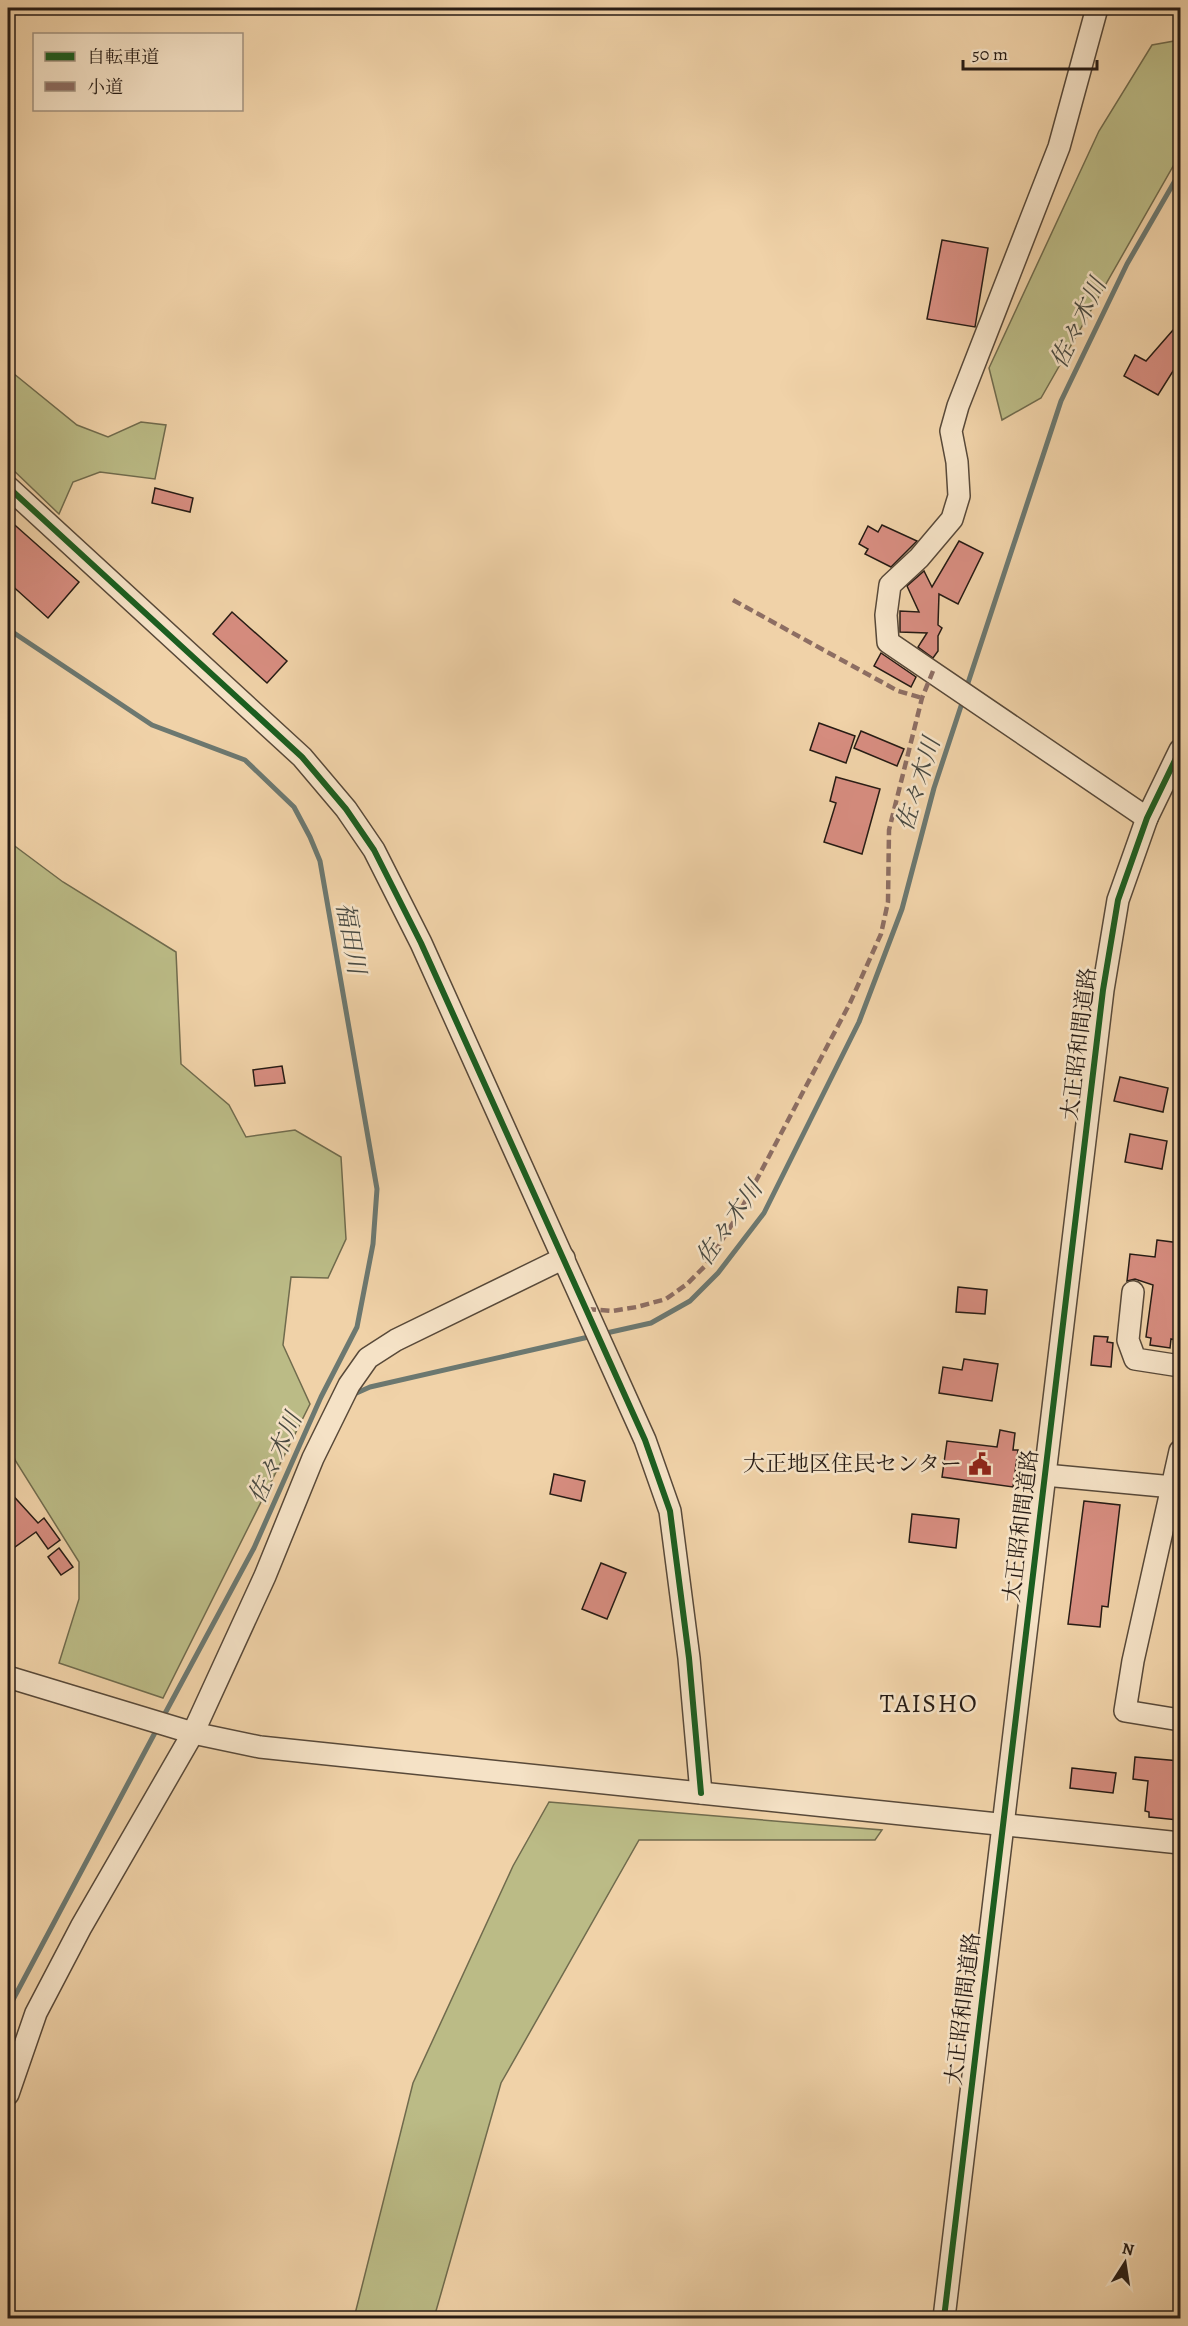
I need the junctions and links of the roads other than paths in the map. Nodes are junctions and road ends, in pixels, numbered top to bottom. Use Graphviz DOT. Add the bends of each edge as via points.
graph roads {
  1 [pos="1096,8"];
  2 [pos="8,487"];
  3 [pos="1180,750"];
  4 [pos="1147,818"];
  5 [pos="564,1258"];
  6 [pos="1133,1292"];
  7 [pos="1180,1366"];
  8 [pos="1180,1451"];
  9 [pos="1045,1475"];
  10 [pos="1173,1487"];
  11 [pos="8,1677"];
  12 [pos="1180,1720"];
  13 [pos="188,1731"];
  14 [pos="701,1793"];
  15 [pos="1003,1825"];
  16 [pos="1180,1843"];
  17 [pos="8,2094"];
  18 [pos="944,2319"];
  1 -- 4 [label="street" via="1059,147 958,406 951,432 959,496 952,519 890,585 886,615 888,642"];
  2 -- 5 [label="street" via="302,757 345,808 374,850 421,943"];
  3 -- 4 [label="street, 大正昭和間道路"];
  4 -- 9 [label="street, 大正昭和間道路" via="1118,900 1103,990"];
  5 -- 13 [label="street" via="396,1340 368,1358 336,1409 265,1576"];
  5 -- 14 [label="street" via="645,1440 670,1511"];
  6 -- 7 [label="street" via="1128,1340 1135,1359"];
  8 -- 10 [label="street"];
  9 -- 10 [label="street"];
  9 -- 15 [label="street, 大正昭和間道路"];
  10 -- 12 [label="street" via="1125,1711"];
  11 -- 13 [label="street"];
  13 -- 14 [label="street" via="260,1747"];
  13 -- 17 [label="street" via="36,2013"];
  14 -- 15 [label="street"];
  15 -- 16 [label="street"];
  15 -- 18 [label="street, 大正昭和間道路"];
}
